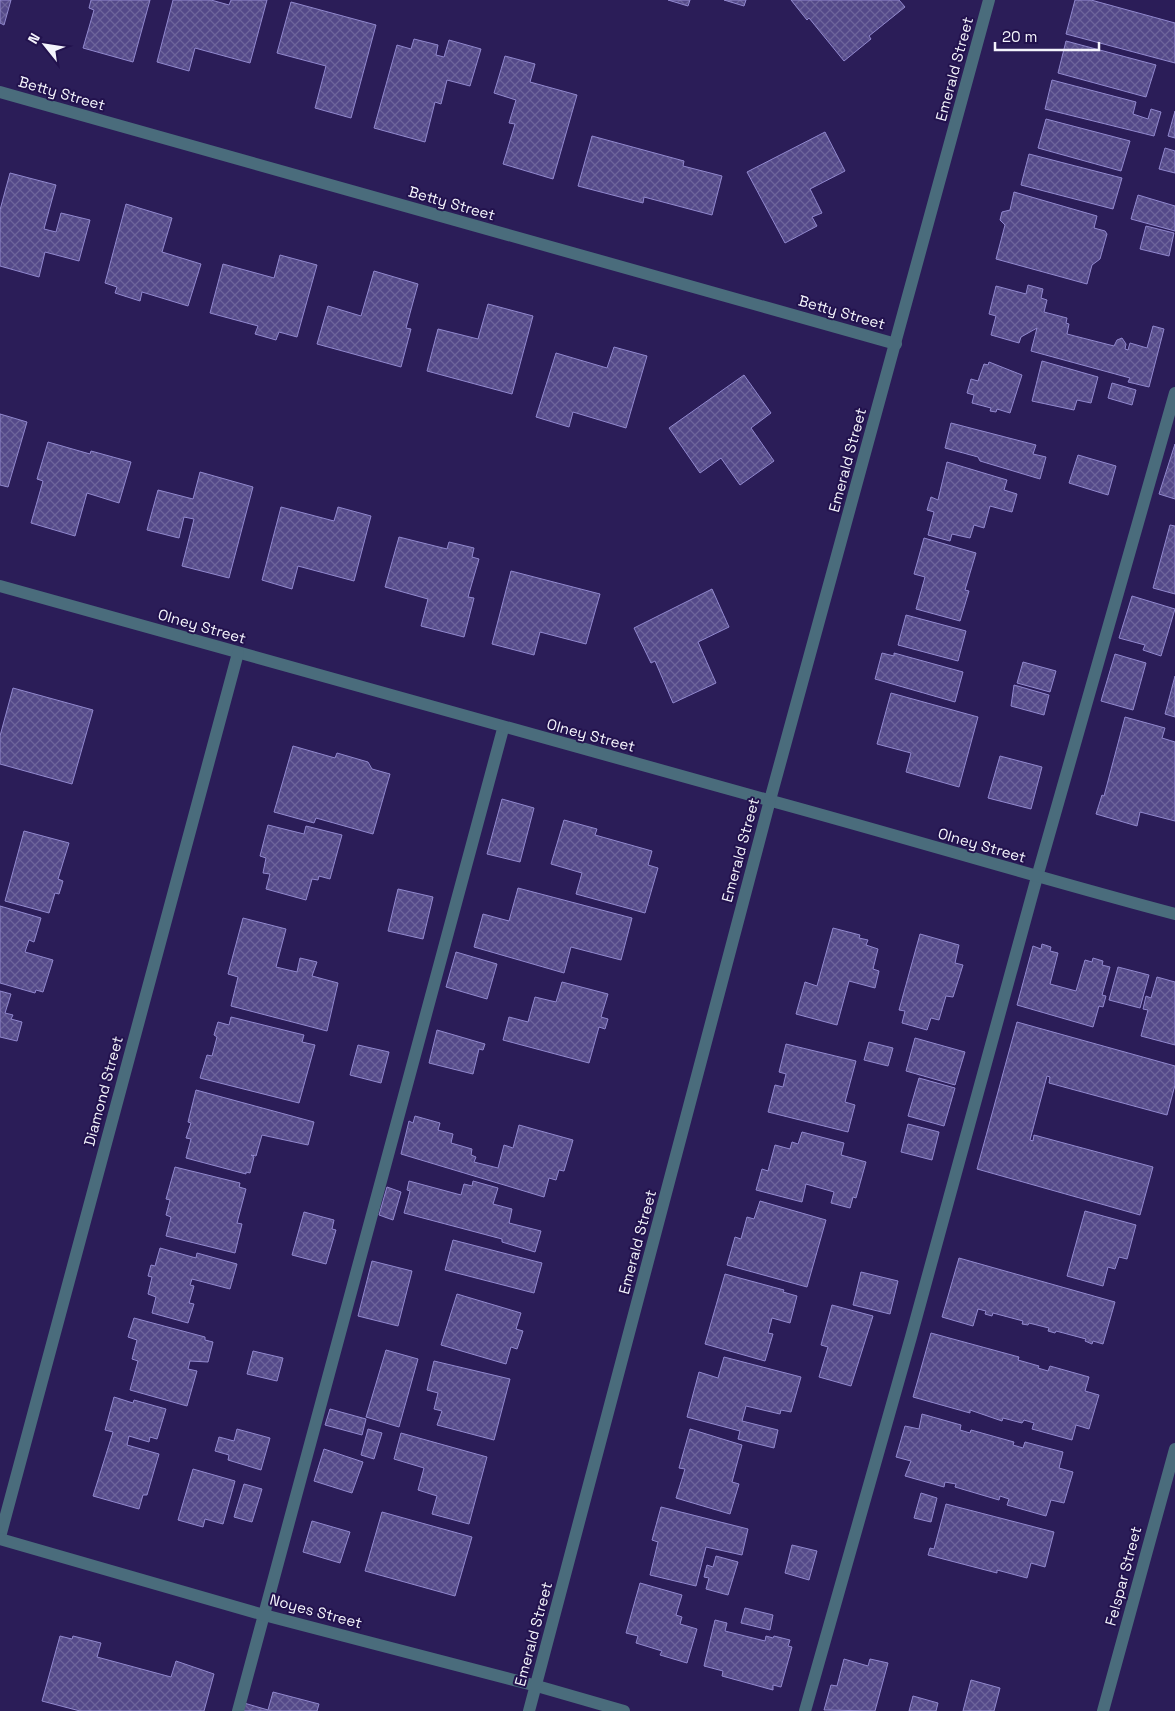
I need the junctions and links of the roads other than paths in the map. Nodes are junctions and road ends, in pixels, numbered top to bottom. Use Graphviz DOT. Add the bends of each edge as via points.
graph roads {
  1 [pos="989,0"];
  2 [pos="0,92"];
  3 [pos="896,344"];
  4 [pos="1175,393"];
  5 [pos="0,586"];
  6 [pos="238,653"];
  7 [pos="504,728"];
  8 [pos="770,800"];
  9 [pos="1037,877"];
  10 [pos="1175,914"];
  11 [pos="1175,1449"];
  12 [pos="0,1538"];
  13 [pos="264,1615"];
  14 [pos="537,1686"];
  15 [pos="238,1711"];
  16 [pos="529,1711"];
  17 [pos="624,1711"];
  18 [pos="805,1711"];
  19 [pos="1103,1711"];
  1 -- 3 [label="street, Emerald Street"];
  2 -- 3 [label="street, Betty Street"];
  3 -- 8 [label="street, Emerald Street"];
  4 -- 9 [label="street"];
  5 -- 6 [label="street, Olney Street"];
  6 -- 7 [label="street, Olney Street"];
  6 -- 12 [label="street, Diamond Street"];
  7 -- 8 [label="street, Olney Street"];
  7 -- 13 [label="street"];
  8 -- 9 [label="street, Olney Street"];
  8 -- 14 [label="street, Emerald Street"];
  9 -- 10 [label="street, Olney Street"];
  9 -- 18 [label="street"];
  11 -- 19 [label="street, Felspar Street"];
  12 -- 13 [label="street, Noyes Street"];
  13 -- 14 [label="street, Noyes Street"];
  13 -- 15 [label="street"];
  14 -- 16 [label="street, Emerald Street"];
  14 -- 17 [label="street, Noyes Street"];
}
